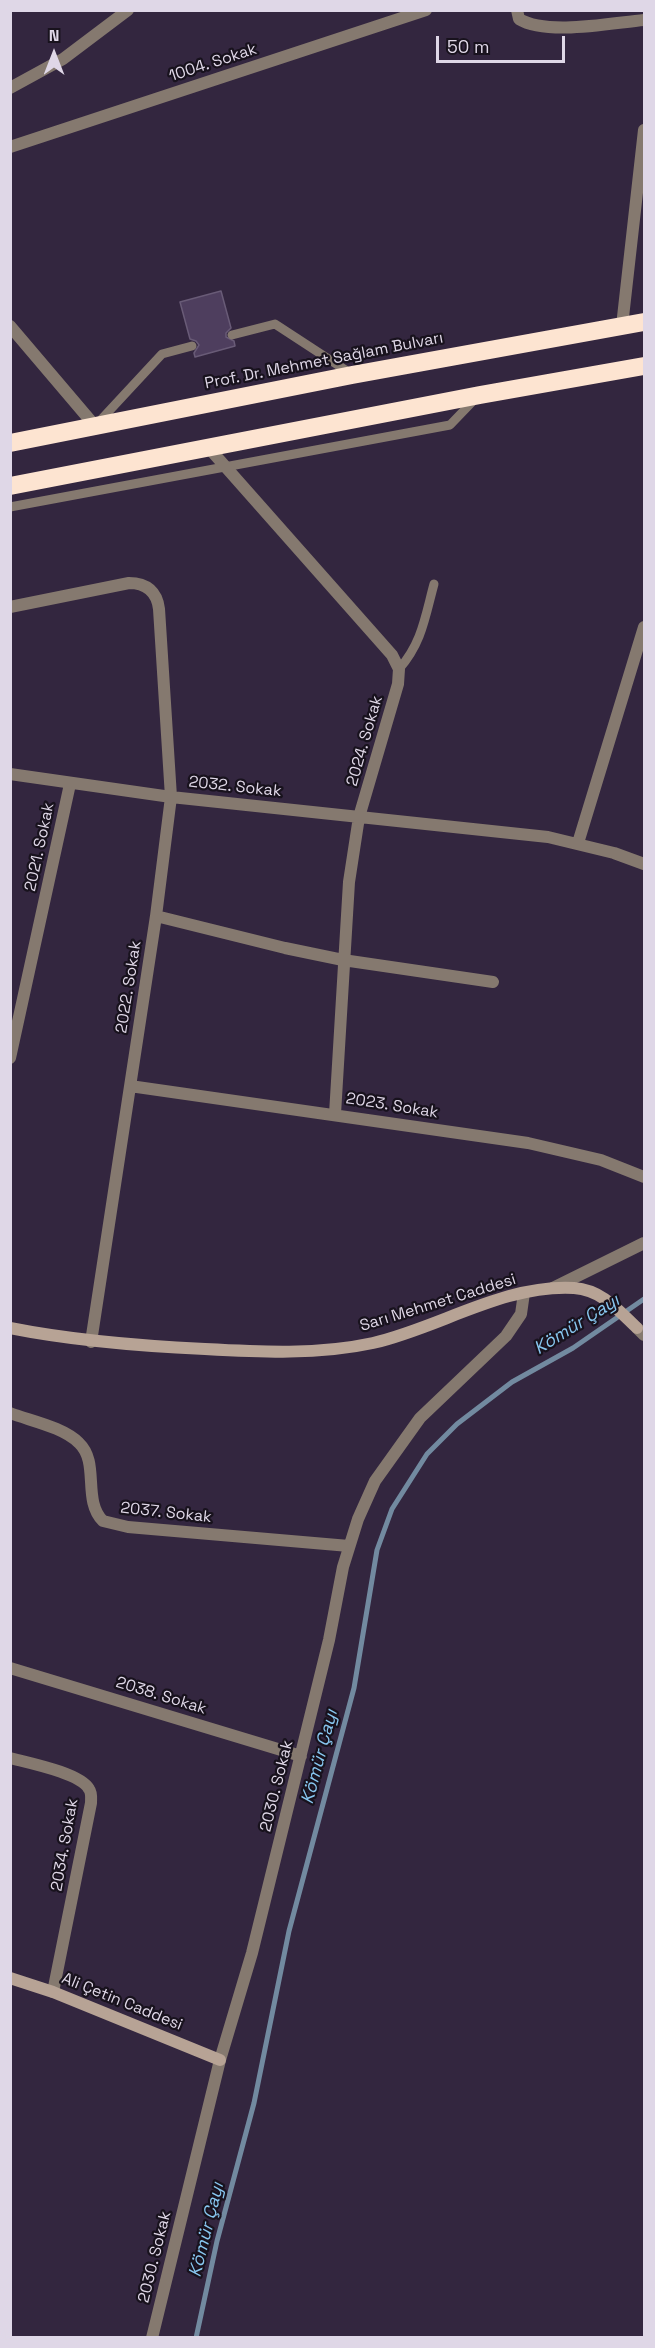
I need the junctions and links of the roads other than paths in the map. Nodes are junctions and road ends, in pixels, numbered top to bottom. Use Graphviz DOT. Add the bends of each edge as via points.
graph roads {
  1 [pos="128,10"];
  2 [pos="426,10"];
  3 [pos="517,10"];
  4 [pos="396,15"];
  5 [pos="645,20"];
  6 [pos="10,88"];
  7 [pos="645,130"];
  8 [pos="10,147"];
  9 [pos="645,322"];
  10 [pos="10,326"];
  11 [pos="622,326"];
  12 [pos="232,335"];
  13 [pos="192,346"];
  14 [pos="645,366"];
  15 [pos="352,375"];
  16 [pos="480,395"];
  17 [pos="95,426"];
  18 [pos="10,443"];
  19 [pos="208,447"];
  20 [pos="224,466"];
  21 [pos="10,486"];
  22 [pos="10,507"];
  23 [pos="434,584"];
  24 [pos="10,607"];
  25 [pos="645,627"];
  26 [pos="399,669"];
  27 [pos="10,774"];
  28 [pos="70,784"];
  29 [pos="171,797"];
  30 [pos="359,817"];
  31 [pos="578,843"];
  32 [pos="645,864"];
  33 [pos="156,916"];
  34 [pos="343,960"];
  35 [pos="494,982"];
  36 [pos="10,1058"];
  37 [pos="130,1086"];
  38 [pos="335,1114"];
  39 [pos="645,1177"];
  40 [pos="645,1243"];
  41 [pos="553,1288"];
  42 [pos="524,1293"];
  43 [pos="11,1330"];
  44 [pos="641,1332"];
  45 [pos="91,1342"];
  46 [pos="10,1413"];
  47 [pos="349,1546"];
  48 [pos="10,1668"];
  49 [pos="301,1756"];
  50 [pos="10,1758"];
  51 [pos="10,1978"];
  52 [pos="52,1992"];
  53 [pos="220,2060"];
  54 [pos="152,2337"];
  1 -- 6 [label="street" via="63,59"];
  2 -- 4 [label="street, 1004. Sokak"];
  3 -- 5 [label="street" via="519,19 531,26"];
  4 -- 8 [label="street, 1004. Sokak"];
  7 -- 11 [label="street"];
  9 -- 11 [label="highway, Prof. Dr. Mehmet Sağlam Bulvarı"];
  10 -- 17 [label="street"];
  11 -- 15 [label="highway, Prof. Dr. Mehmet Sağlam Bulvarı"];
  12 -- 15 [label="lane" via="275,324"];
  13 -- 17 [label="lane" via="162,354"];
  14 -- 16 [label="highway"];
  15 -- 17 [label="highway, Prof. Dr. Mehmet Sağlam Bulvarı"];
  16 -- 19 [label="highway"];
  16 -- 20 [label="lane" via="450,425"];
  17 -- 18 [label="highway, Prof. Dr. Mehmet Sağlam Bulvarı"];
  19 -- 20 [label="street"];
  19 -- 21 [label="highway"];
  20 -- 22 [label="lane"];
  20 -- 26 [label="street" via="392,655"];
  23 -- 26 [label="lane" via="420,639"];
  24 -- 29 [label="street, 2032. Sokak" via="129,583 151,590 159,609"];
  25 -- 31 [label="street"];
  26 -- 30 [label="street, 2024. Sokak" via="393,706"];
  27 -- 28 [label="street"];
  28 -- 29 [label="street"];
  28 -- 36 [label="street, 2021. Sokak"];
  29 -- 30 [label="street, 2032. Sokak"];
  29 -- 33 [label="street, 2022. Sokak"];
  30 -- 31 [label="street, 2032. Sokak"];
  30 -- 34 [label="street, 2024. Sokak"];
  31 -- 32 [label="street, 2032. Sokak"];
  33 -- 34 [label="street"];
  33 -- 37 [label="street, 2022. Sokak"];
  34 -- 35 [label="street"];
  34 -- 38 [label="street, 2024. Sokak"];
  37 -- 38 [label="street, 2023. Sokak"];
  37 -- 45 [label="street, 2022. Sokak"];
  38 -- 39 [label="street, 2023. Sokak" via="549,1148 601,1160"];
  40 -- 41 [label="street"];
  41 -- 42 [label="street, Sarı Mehmet Caddesi"];
  41 -- 44 [label="street, Sarı Mehmet Caddesi" via="598,1293"];
  42 -- 45 [label="street, Sarı Mehmet Caddesi" via="399,1336 340,1349 266,1352"];
  42 -- 47 [label="street, 2030. Sokak" via="521,1314 506,1336 420,1418 387,1463 365,1501"];
  43 -- 45 [label="street, Sarı Mehmet Caddesi"];
  46 -- 47 [label="street, 2037. Sokak" via="79,1443 89,1465 94,1507 103,1521 128,1527"];
  47 -- 49 [label="street, 2030. Sokak"];
  48 -- 49 [label="street, 2038. Sokak"];
  49 -- 53 [label="street, 2030. Sokak" via="252,1953"];
  50 -- 52 [label="street, 2034. Sokak" via="72,1777 84,1782 91,1791 92,1803"];
  51 -- 52 [label="street, Ali Çetin Caddesi"];
  52 -- 53 [label="street, Ali Çetin Caddesi"];
  53 -- 54 [label="street, 2030. Sokak"];
}
